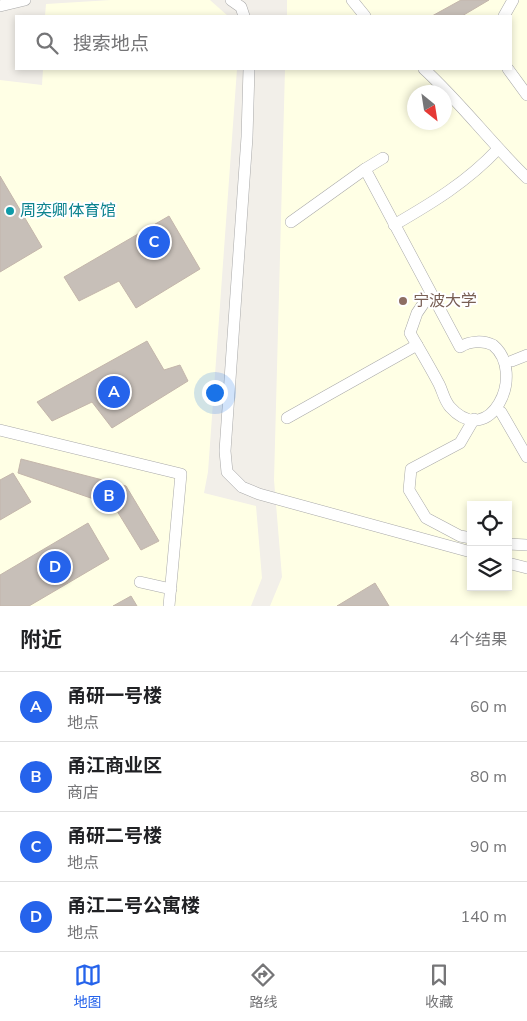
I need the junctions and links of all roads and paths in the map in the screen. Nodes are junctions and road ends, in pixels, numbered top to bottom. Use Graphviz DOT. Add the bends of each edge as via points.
graph roads {
  1 [pos="25,0"];
  2 [pos="252,0"];
  3 [pos="352,0"];
  4 [pos="513,0"];
  5 [pos="0,6"];
  6 [pos="239,8"];
  7 [pos="364,15"];
  8 [pos="505,15"];
  9 [pos="249,70"];
  10 [pos="425,70"];
  11 [pos="509,70"];
  12 [pos="527,95"];
  13 [pos="498,149"];
  14 [pos="384,158"];
  15 [pos="365,169"];
  16 [pos="527,178"];
  17 [pos="291,222"];
  18 [pos="394,225"];
  19 [pos="430,294"];
  20 [pos="417,345"];
  21 [pos="527,356"];
  22 [pos="512,361"];
  23 [pos="501,412"];
  24 [pos="287,418"];
  25 [pos="474,419"];
  26 [pos="0,430"];
  27 [pos="527,457"];
  28 [pos="467,537"];
  29 [pos="512,544"];
  30 [pos="527,545"];
  31 [pos="467,551"];
  32 [pos="512,564"];
  33 [pos="527,568"];
  34 [pos="140,582"];
  35 [pos="171,589"];
  36 [pos="169,606"];
  1 -- 5 [label="street"];
  2 -- 6 [label="street"];
  3 -- 7 [label="street"];
  4 -- 8 [label="street"];
  9 -- 31 [label="street" via="226,442 227,472 242,487 259,494"];
  10 -- 13 [label="street"];
  11 -- 12 [label="street"];
  13 -- 16 [label="street"];
  13 -- 18 [label="street" via="455,189"];
  14 -- 15 [label="street"];
  15 -- 17 [label="street"];
  15 -- 18 [label="street"];
  18 -- 19 [label="street"];
  19 -- 20 [label="street" via="412,322 410,334"];
  19 -- 22 [label="street" via="460,347 477,342 490,343"];
  20 -- 24 [label="street"];
  20 -- 25 [label="street" via="451,408"];
  21 -- 22 [label="street"];
  22 -- 23 [label="street" via="518,382 509,405"];
  23 -- 25 [label="street" via="487,419"];
  23 -- 27 [label="street"];
  25 -- 28 [label="street" via="460,443 411,469 409,490 426,518"];
  26 -- 35 [label="street" via="181,474"];
  29 -- 30 [label="street"];
  32 -- 33 [label="street"];
  34 -- 35 [label="street"];
  35 -- 36 [label="street"];
}
